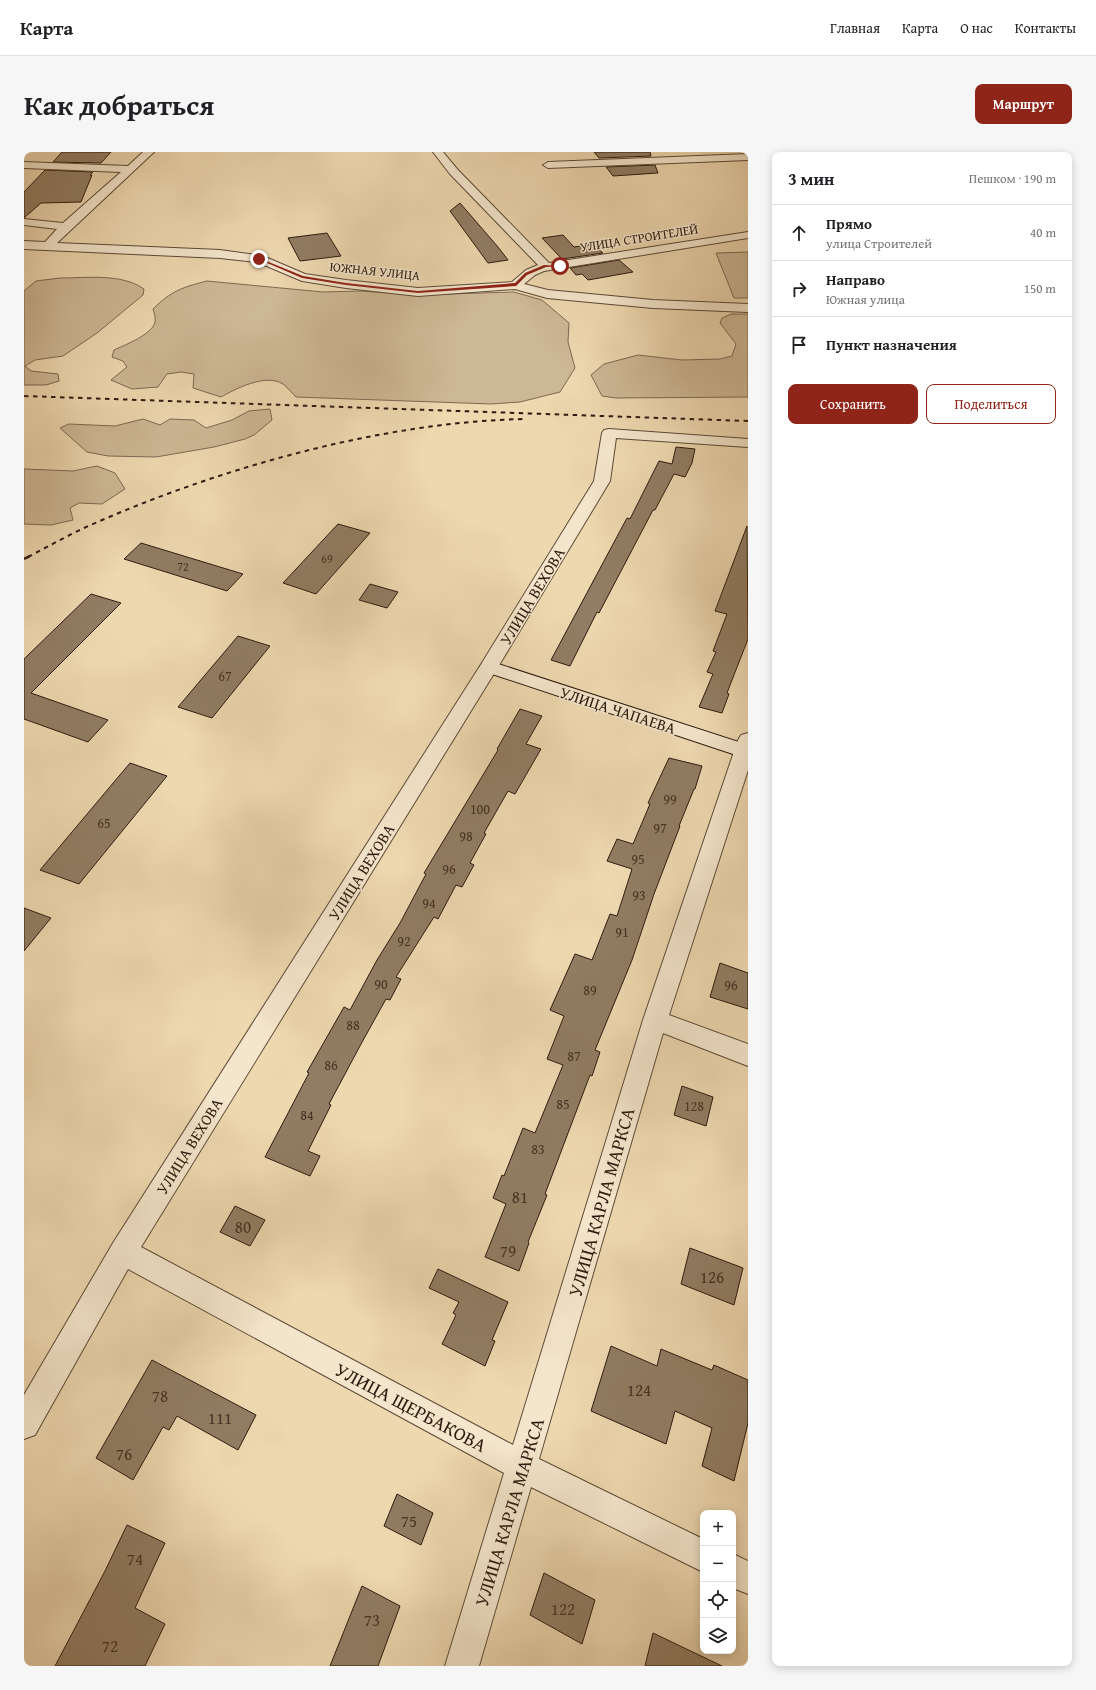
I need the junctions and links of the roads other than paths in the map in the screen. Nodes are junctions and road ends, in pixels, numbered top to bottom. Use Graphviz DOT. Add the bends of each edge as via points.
graph roads {
  1 [pos="149,152"];
  2 [pos="438,152"];
  3 [pos="748,157"];
  4 [pos="24,164"];
  5 [pos="548,165"];
  6 [pos="130,169"];
  7 [pos="24,222"];
  8 [pos="66,227"];
  9 [pos="748,235"];
  10 [pos="24,245"];
  11 [pos="48,246"];
  12 [pos="545,266"];
  13 [pos="516,284"];
  14 [pos="748,308"];
  15 [pos="748,443"];
  16 [pos="489,667"];
  17 [pos="747,748"];
  18 [pos="654,1020"];
  19 [pos="748,1056"];
  20 [pos="123,1252"];
  21 [pos="24,1424"];
  22 [pos="523,1467"];
  23 [pos="700,1555"];
  24 [pos="736,1572"];
  25 [pos="748,1578"];
  26 [pos="462,1666"];
  1 -- 6 [label="street"];
  2 -- 12 [label="street" via="454,172"];
  3 -- 5 [label="street"];
  4 -- 6 [label="street"];
  6 -- 8 [label="street"];
  7 -- 8 [label="street"];
  8 -- 11 [label="street"];
  9 -- 12 [label="street, УЛИЦА СТРОИТЕЛЕЙ" via="560,266"];
  10 -- 11 [label="street, ЮЖНАЯ УЛИЦА"];
  11 -- 13 [label="street, ЮЖНАЯ УЛИЦА" via="220,254 259,259 302,277 418,292"];
  12 -- 13 [label="street, УЛИЦА СТРОИТЕЛЕЙ" via="526,274"];
  13 -- 14 [label="street, ЮЖНАЯ УЛИЦА" via="546,294 652,304"];
  15 -- 16 [label="street, УЛИЦА ВЕХОВА" via="609,433 602,481"];
  16 -- 17 [label="street, УЛИЦА ЧАПАЕВА"];
  16 -- 20 [label="street, УЛИЦА ВЕХОВА"];
  17 -- 18 [label="street, УЛИЦА КАРЛА МАРКСА"];
  18 -- 19 [label="street"];
  18 -- 22 [label="street, УЛИЦА КАРЛА МАРКСА"];
  20 -- 21 [label="street, УЛИЦА ВЕХОВА"];
  20 -- 22 [label="street, УЛИЦА ЩЕРБАКОВА"];
  22 -- 23 [label="street, УЛИЦА ЩЕРБАКОВА"];
  22 -- 26 [label="street, УЛИЦА КАРЛА МАРКСА"];
  24 -- 25 [label="street"];
}
